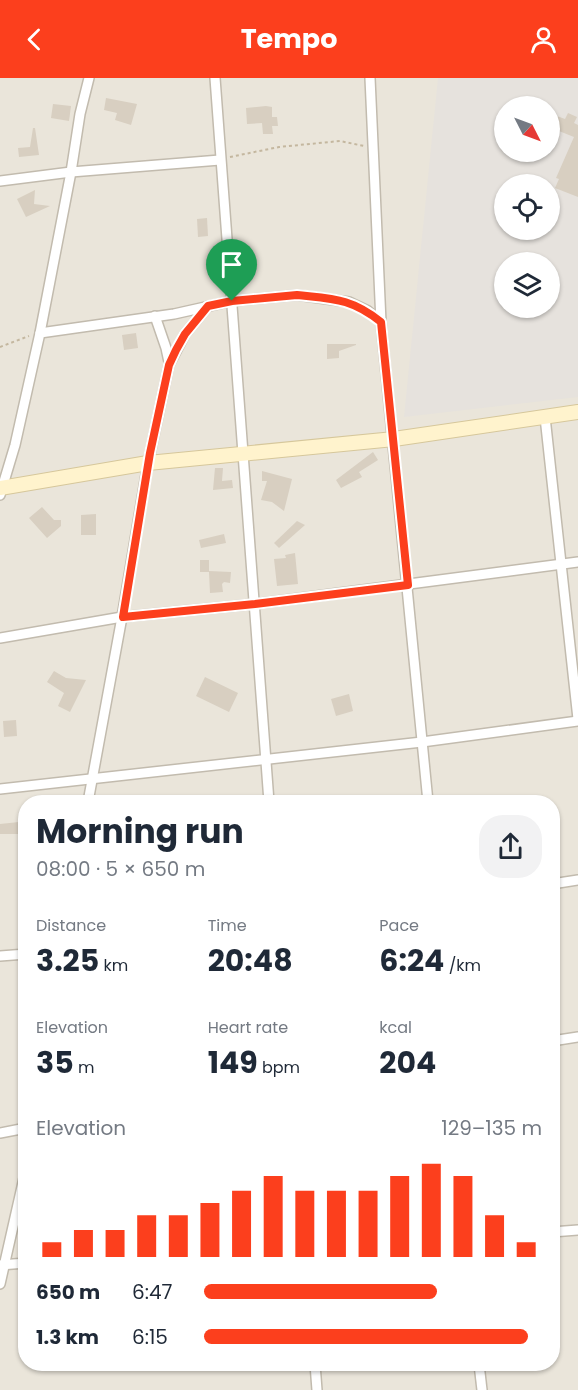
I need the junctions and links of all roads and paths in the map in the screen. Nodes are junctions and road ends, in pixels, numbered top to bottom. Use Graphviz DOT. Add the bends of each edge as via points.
graph roads {
  1 [pos="89,78"];
  2 [pos="215,78"];
  3 [pos="370,78"];
  4 [pos="372,148"];
  5 [pos="220,160"];
  6 [pos="71,172"];
  7 [pos="0,181"];
  8 [pos="232,301"];
  9 [pos="208,306"];
  10 [pos="155,316"];
  11 [pos="381,322"];
  12 [pos="40,333"];
  13 [pos="0,347"];
  14 [pos="169,365"];
  15 [pos="578,412"];
  16 [pos="545,417"];
  17 [pos="394,440"];
  18 [pos="243,454"];
  19 [pos="148,463"];
  20 [pos="1,491"];
  21 [pos="578,562"];
  22 [pos="561,564"];
  23 [pos="408,585"];
  24 [pos="255,604"];
  25 [pos="123,617"];
  26 [pos="0,638"];
  27 [pos="578,720"];
  28 [pos="422,742"];
  29 [pos="265,759"];
  30 [pos="92,778"];
  31 [pos="0,789"];
  32 [pos="89,795"];
  33 [pos="268,795"];
  34 [pos="427,795"];
  35 [pos="578,880"];
  36 [pos="560,883"];
  37 [pos="18,955"];
  38 [pos="0,956"];
  39 [pos="578,1037"];
  40 [pos="560,1040"];
  41 [pos="18,1130"];
  42 [pos="0,1133"];
  43 [pos="18,1201"];
  44 [pos="578,1230"];
  45 [pos="560,1231"];
  46 [pos="18,1264"];
  47 [pos="2,1265"];
  48 [pos="0,1284"];
  49 [pos="316,1371"];
  50 [pos="480,1371"];
  51 [pos="317,1390"];
  52 [pos="482,1390"];
  1 -- 6 [label="street"];
  2 -- 5 [label="street"];
  3 -- 4 [label="street"];
  4 -- 5 [label="path" via="340,141 279,147"];
  4 -- 11 [label="street"];
  5 -- 6 [label="street"];
  5 -- 8 [label="street"];
  6 -- 7 [label="street"];
  6 -- 12 [label="street"];
  8 -- 9 [label="street"];
  8 -- 11 [label="street" via="297,295 340,300"];
  8 -- 18 [label="street"];
  9 -- 10 [label="street"];
  9 -- 14 [label="street" via="185,334"];
  10 -- 12 [label="street"];
  10 -- 14 [label="street"];
  11 -- 17 [label="street"];
  12 -- 13 [label="path"];
  12 -- 20 [label="street"];
  14 -- 19 [label="street"];
  15 -- 16 [label="street"];
  16 -- 17 [label="street"];
  16 -- 22 [label="street"];
  17 -- 18 [label="street"];
  17 -- 23 [label="street"];
  18 -- 19 [label="street"];
  18 -- 24 [label="street"];
  19 -- 20 [label="street"];
  19 -- 25 [label="street"];
  21 -- 22 [label="street"];
  22 -- 23 [label="street"];
  22 -- 27 [label="street"];
  23 -- 24 [label="street"];
  23 -- 28 [label="street"];
  24 -- 25 [label="street"];
  24 -- 29 [label="street"];
  25 -- 26 [label="street"];
  25 -- 30 [label="street"];
  27 -- 28 [label="street"];
  28 -- 29 [label="street"];
  28 -- 34 [label="street"];
  29 -- 30 [label="street"];
  29 -- 33 [label="street"];
  30 -- 31 [label="street"];
  30 -- 32 [label="street"];
  35 -- 36 [label="street"];
  37 -- 38 [label="street"];
  39 -- 40 [label="street"];
  41 -- 42 [label="street"];
  43 -- 47 [label="street"];
  44 -- 45 [label="street"];
  46 -- 47 [label="street"];
  47 -- 48 [label="street"];
  49 -- 51 [label="street"];
  50 -- 52 [label="street"];
}
